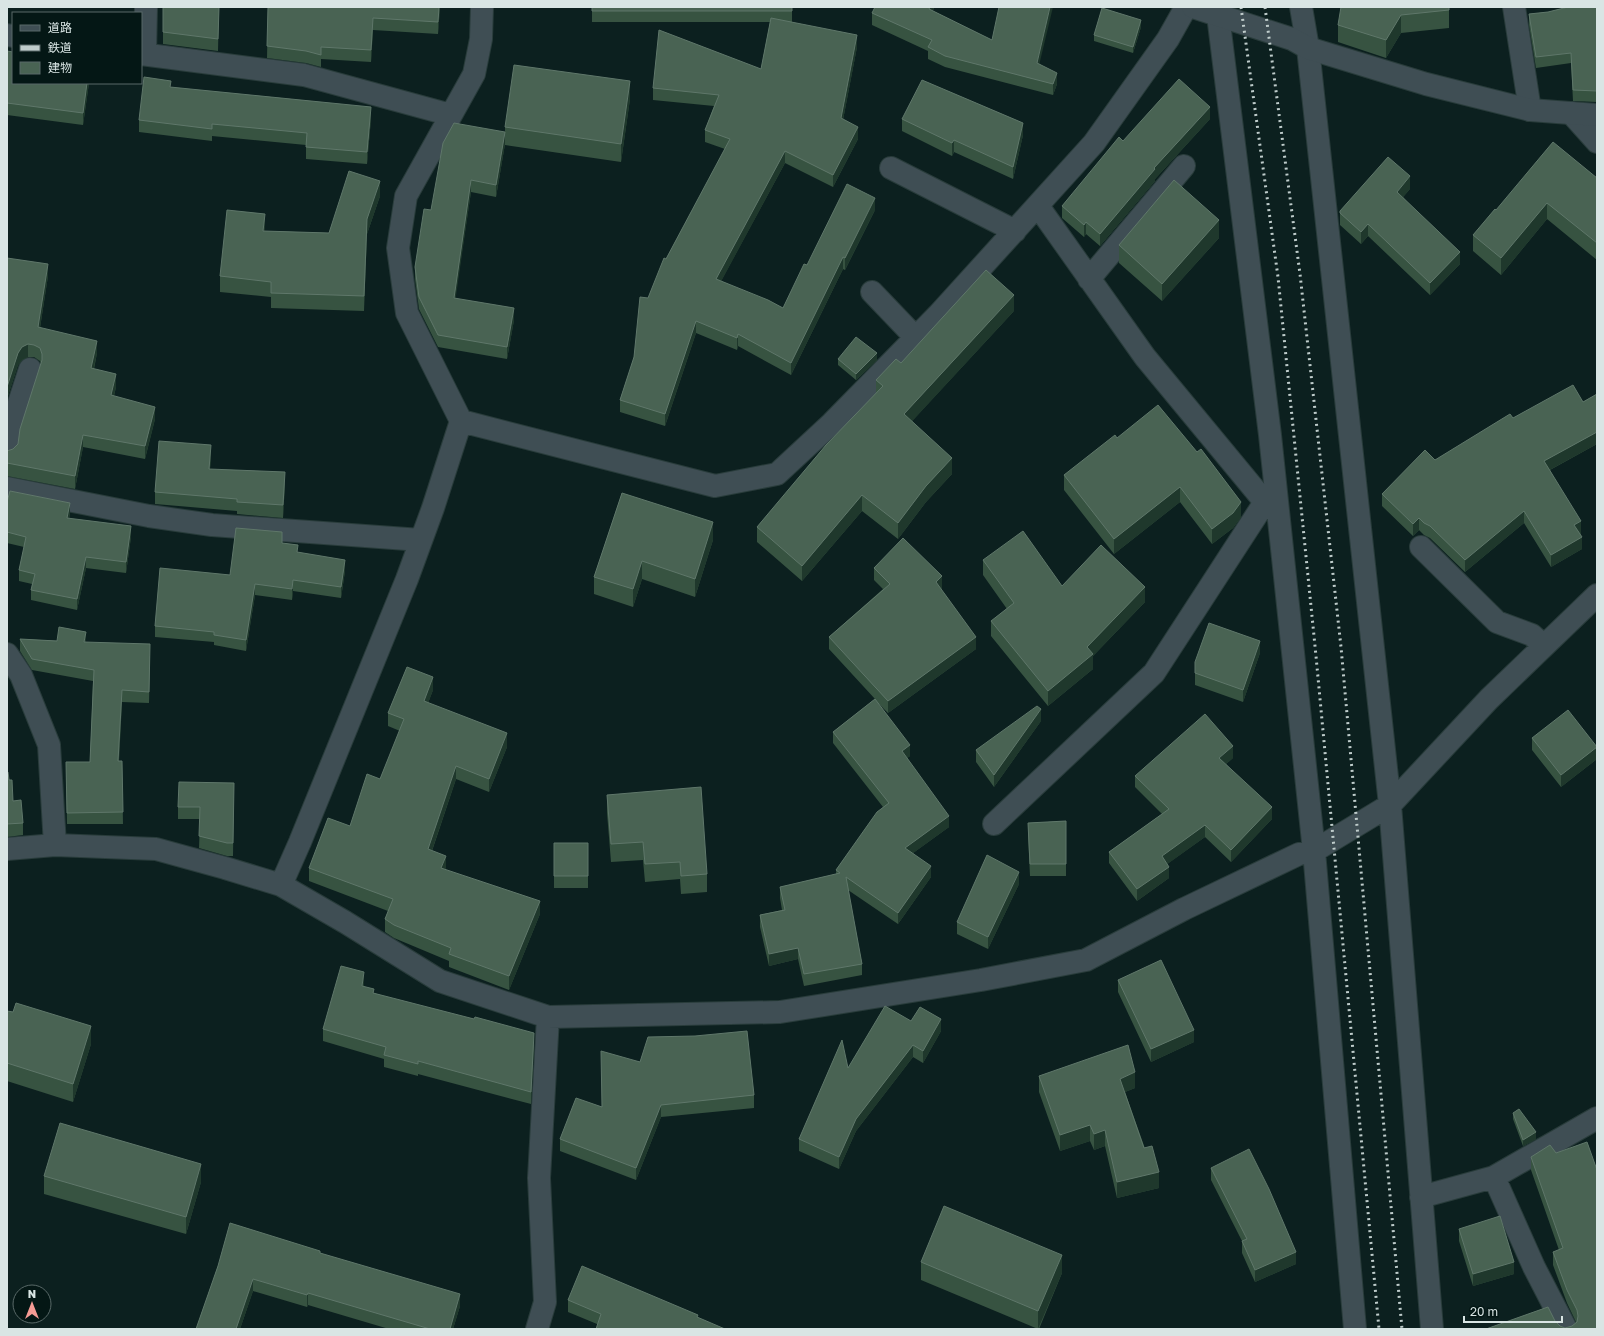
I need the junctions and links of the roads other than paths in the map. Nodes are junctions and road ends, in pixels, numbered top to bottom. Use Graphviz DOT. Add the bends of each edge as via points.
graph roads {
  1 [pos="146,7"];
  2 [pos="482,7"];
  3 [pos="1186,7"];
  4 [pos="1193,7"];
  5 [pos="1301,7"];
  6 [pos="1514,7"];
  7 [pos="1217,11"];
  8 [pos="1308,48"];
  9 [pos="143,54"];
  10 [pos="1530,110"];
  11 [pos="1571,113"];
  12 [pos="1597,115"];
  13 [pos="451,116"];
  14 [pos="1597,142"];
  15 [pos="1184,166"];
  16 [pos="891,168"];
  17 [pos="1038,206"];
  18 [pos="1015,231"];
  19 [pos="1089,279"];
  20 [pos="872,292"];
  21 [pos="916,338"];
  22 [pos="30,369"];
  23 [pos="461,421"];
  24 [pos="7,451"];
  25 [pos="7,488"];
  26 [pos="421,540"];
  27 [pos="1421,547"];
  28 [pos="1597,595"];
  29 [pos="1538,641"];
  30 [pos="7,654"];
  31 [pos="1390,805"];
  32 [pos="994,824"];
  33 [pos="55,845"];
  34 [pos="7,849"];
  35 [pos="1314,851"];
  36 [pos="281,885"];
  37 [pos="548,1017"];
  38 [pos="1597,1118"];
  39 [pos="1494,1178"];
  40 [pos="1421,1197"];
  41 [pos="537,1329"];
  42 [pos="1355,1329"];
  43 [pos="1432,1329"];
  44 [pos="1566,1329"];
  1 -- 9 [label="street"];
  2 -- 13 [label="street" via="481,39 474,74"];
  3 -- 17 [label="street" via="1168,39 1094,143"];
  4 -- 7 [label="street"];
  5 -- 8 [label="street"];
  6 -- 10 [label="street"];
  7 -- 8 [label="street" via="1292,38"];
  7 -- 35 [label="street" via="1270,435"];
  8 -- 10 [label="street" via="1426,84"];
  8 -- 31 [label="street"];
  9 -- 13 [label="street" via="304,75"];
  10 -- 11 [label="street"];
  11 -- 12 [label="street"];
  11 -- 14 [label="street"];
  13 -- 23 [label="street" via="406,196 398,248 407,313"];
  15 -- 19 [label="street"];
  16 -- 18 [label="street"];
  17 -- 18 [label="street"];
  17 -- 19 [label="street"];
  18 -- 21 [label="street"];
  19 -- 32 [label="street" via="1145,357 1265,502 1154,673"];
  20 -- 21 [label="street"];
  21 -- 23 [label="street" via="832,423 777,474 715,486"];
  22 -- 24 [label="street" via="7,440"];
  23 -- 26 [label="street"];
  25 -- 26 [label="street" via="149,516 212,525"];
  26 -- 36 [label="street"];
  27 -- 29 [label="street" via="1497,622"];
  28 -- 29 [label="street"];
  29 -- 31 [label="street"];
  30 -- 33 [label="street" via="20,675 48,745"];
  31 -- 35 [label="street"];
  31 -- 40 [label="street"];
  33 -- 34 [label="street"];
  33 -- 36 [label="street" via="156,849"];
  35 -- 37 [label="street" via="1299,854 1086,960 981,980 780,1012"];
  35 -- 42 [label="street"];
  36 -- 37 [label="street" via="440,981"];
  37 -- 41 [label="street" via="539,1178 545,1302"];
  38 -- 39 [label="street"];
  39 -- 40 [label="street"];
  39 -- 44 [label="street" via="1534,1267"];
  40 -- 43 [label="street"];
}
